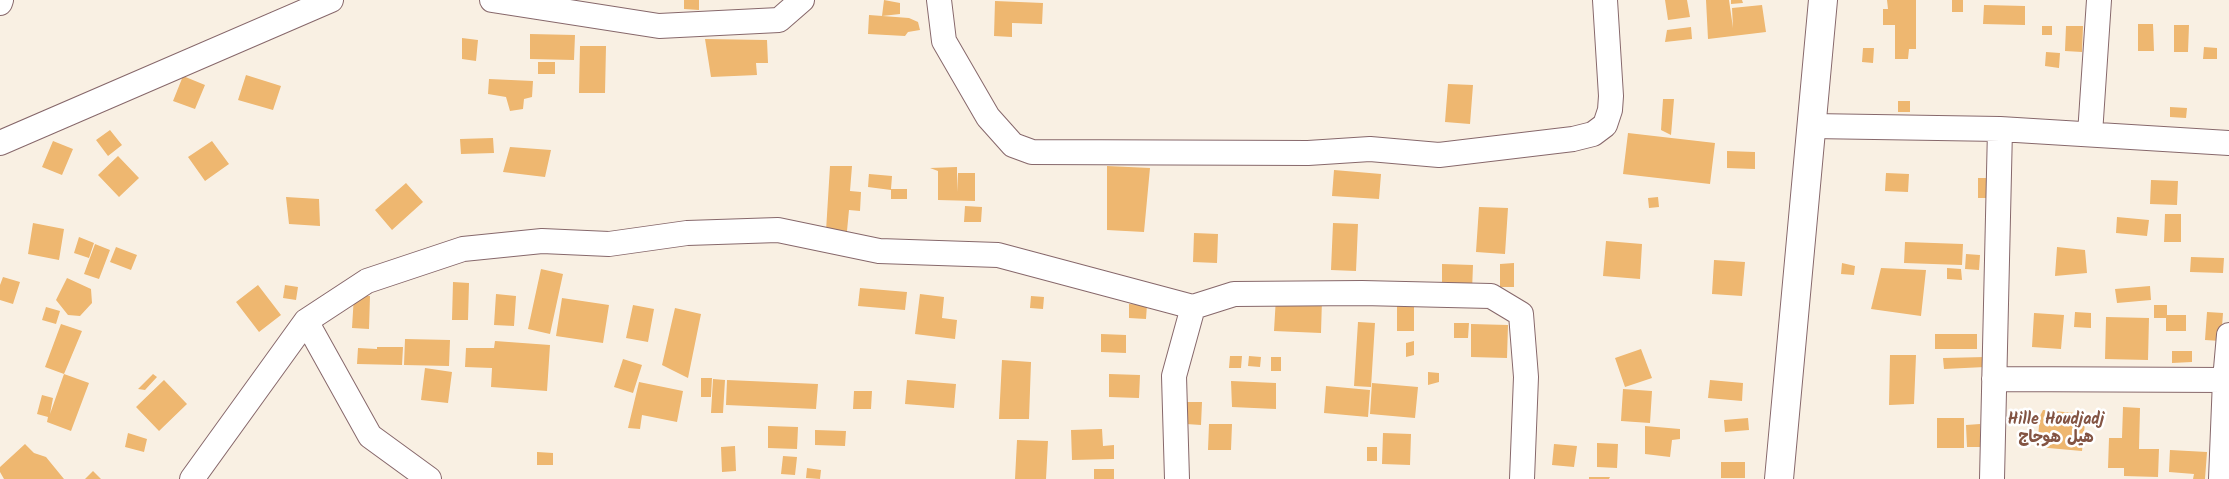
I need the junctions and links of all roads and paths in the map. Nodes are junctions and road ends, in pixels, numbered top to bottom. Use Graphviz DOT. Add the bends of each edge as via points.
graph roads {
  1 [pos="331,0"];
  2 [pos="492,0"];
  3 [pos="802,0"];
  4 [pos="939,0"];
  5 [pos="1605,0"];
  6 [pos="1823,0"];
  7 [pos="2099,0"];
  8 [pos="1812,126"];
  9 [pos="2000,130"];
  10 [pos="2090,134"];
  11 [pos="0,143"];
  12 [pos="2229,143"];
  13 [pos="1193,308"];
  14 [pos="306,321"];
  15 [pos="2229,335"];
  16 [pos="1994,379"];
  17 [pos="2225,380"];
  18 [pos="192,479"];
  19 [pos="429,479"];
  20 [pos="1177,479"];
  21 [pos="1522,479"];
  22 [pos="1779,479"];
  23 [pos="1992,479"];
  24 [pos="2221,479"];
  1 -- 11 [label="street"];
  2 -- 3 [label="street" via="659,26 779,20"];
  4 -- 5 [label="street" via="944,41 988,117 1013,145 1032,152 1308,153 1370,149 1439,155 1574,139 1593,134 1605,125 1611,96"];
  6 -- 8 [label="street"];
  7 -- 10 [label="street"];
  8 -- 9 [label="street"];
  8 -- 22 [label="street"];
  9 -- 10 [label="street"];
  9 -- 16 [label="street"];
  10 -- 12 [label="street"];
  13 -- 14 [label="street" via="998,255 879,251 778,230 687,233 609,244 542,240 463,249 366,281"];
  13 -- 20 [label="street" via="1174,376"];
  13 -- 21 [label="street" via="1234,294 1362,292 1491,296 1521,314 1526,377"];
  14 -- 18 [label="street"];
  14 -- 19 [label="street" via="370,436"];
  15 -- 17 [label="street"];
  16 -- 17 [label="street"];
  16 -- 23 [label="street"];
  17 -- 24 [label="street"];
}
